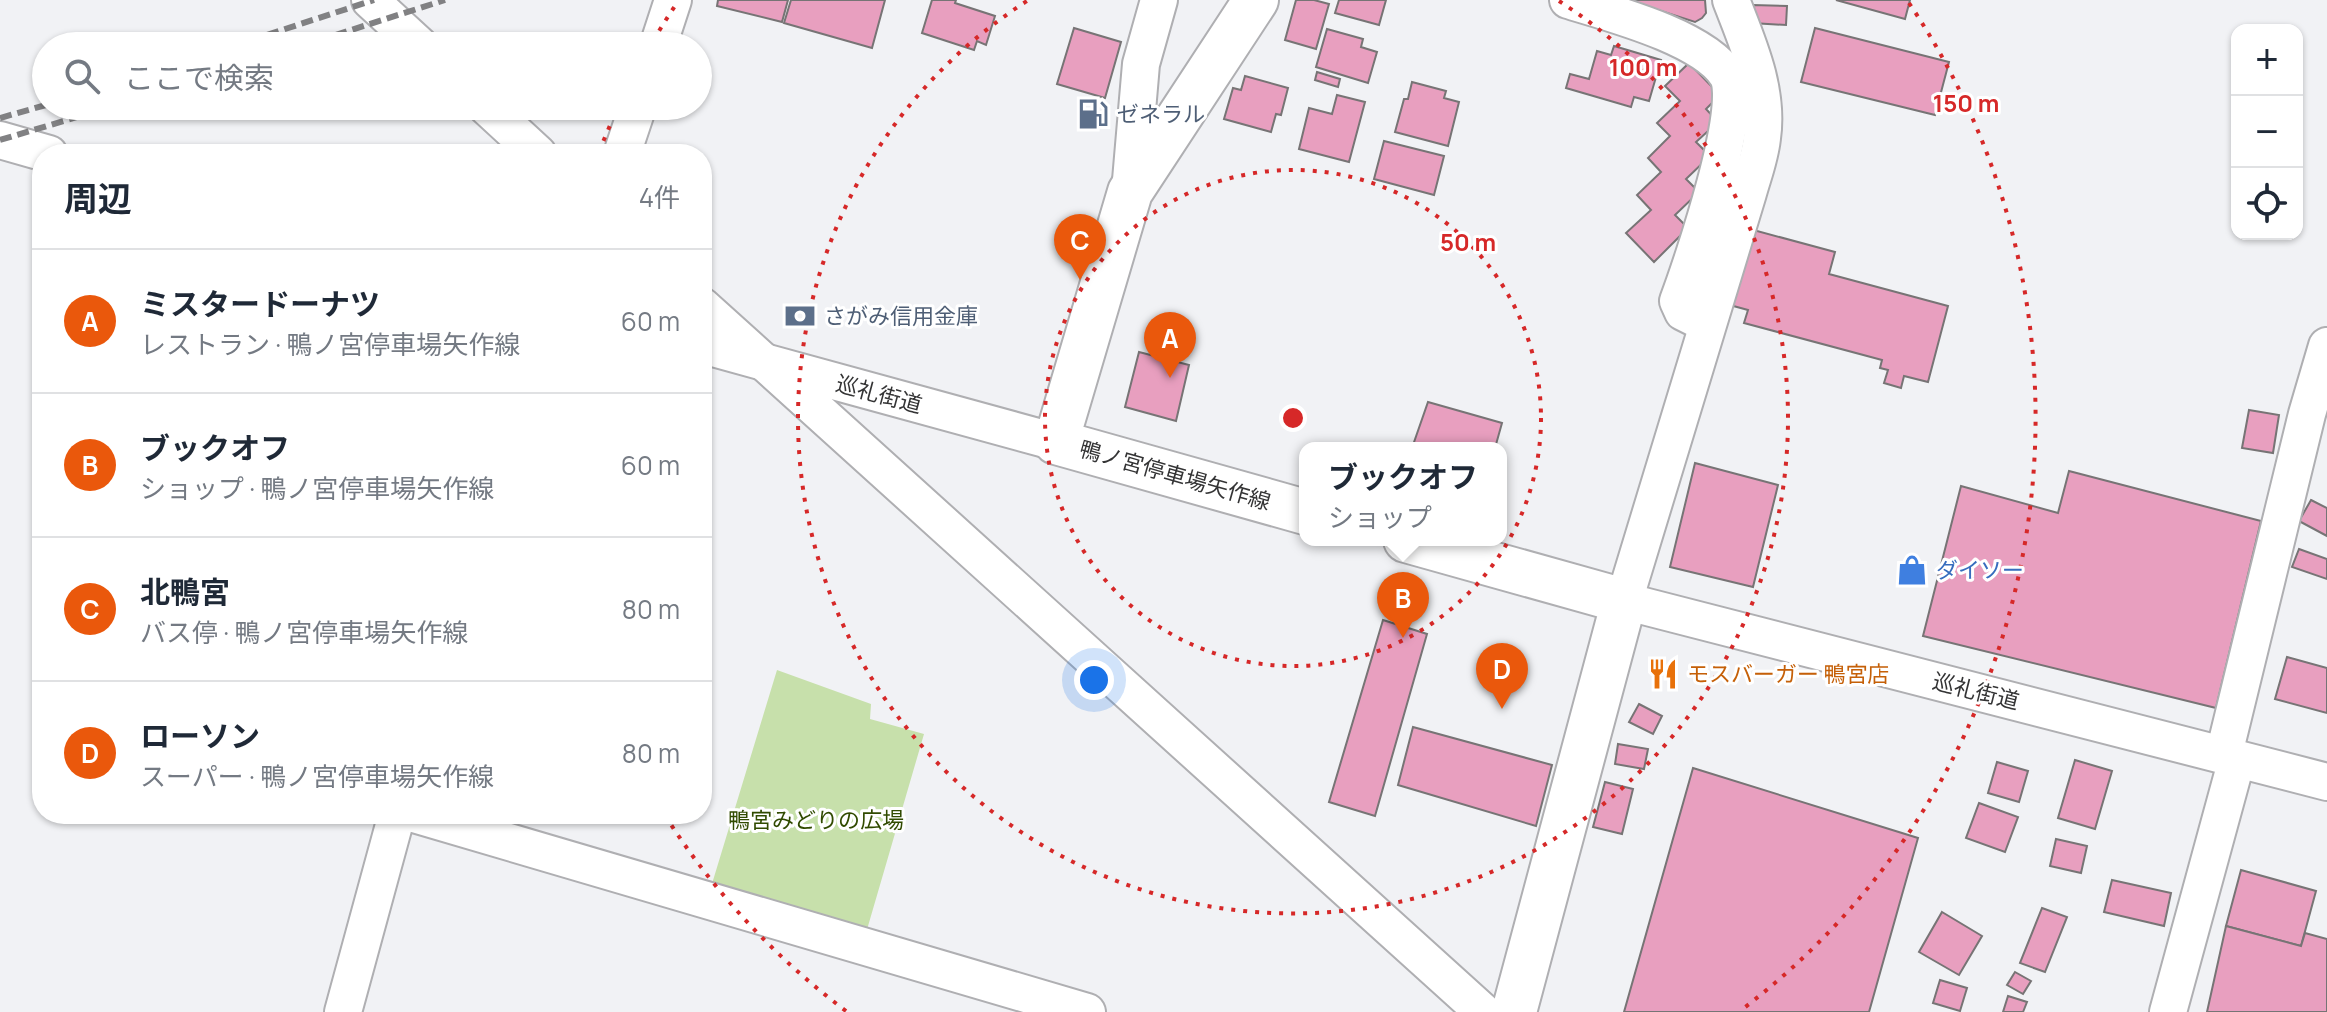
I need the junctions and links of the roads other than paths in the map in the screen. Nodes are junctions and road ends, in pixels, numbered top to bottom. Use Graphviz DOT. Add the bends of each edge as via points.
graph roads {
  1 [pos="370,0"];
  2 [pos="673,0"];
  3 [pos="1159,0"];
  4 [pos="1256,0"];
  5 [pos="1568,0"];
  6 [pos="1731,0"];
  7 [pos="405,32"];
  8 [pos="663,32"];
  9 [pos="501,120"];
  10 [pos="633,120"];
  11 [pos="0,140"];
  12 [pos="527,144"];
  13 [pos="625,144"];
  14 [pos="32,149"];
  15 [pos="1130,192"];
  16 [pos="712,315"];
  17 [pos="1707,324"];
  18 [pos="2327,346"];
  19 [pos="712,348"];
  20 [pos="763,363"];
  21 [pos="1056,442"];
  22 [pos="1299,510"];
  23 [pos="1427,546"];
  24 [pos="1624,601"];
  25 [pos="2230,756"];
  26 [pos="2327,782"];
  27 [pos="394,824"];
  28 [pos="448,824"];
  29 [pos="343,1012"];
  30 [pos="1087,1012"];
  31 [pos="1483,1012"];
  32 [pos="1514,1012"];
  33 [pos="2168,1012"];
  1 -- 7 [label="street"];
  2 -- 8 [label="street"];
  3 -- 15 [label="street" via="1141,64"];
  4 -- 15 [label="main road, 鴨ノ宮停車場矢作線"];
  5 -- 17 [label="street" via="1686,42 1730,78 1726,141 1678,301 1683,312"];
  6 -- 17 [label="street" via="1754,57 1762,138"];
  9 -- 12 [label="street"];
  10 -- 13 [label="street"];
  11 -- 14 [label="street"];
  15 -- 21 [label="main road, 鴨ノ宮停車場矢作線"];
  16 -- 20 [label="street"];
  17 -- 24 [label="street"];
  18 -- 25 [label="street"];
  19 -- 20 [label="street, 巡礼街道"];
  20 -- 21 [label="street, 巡礼街道"];
  20 -- 31 [label="street"];
  21 -- 22 [label="main road, 鴨ノ宮停車場矢作線"];
  23 -- 24 [label="main road"];
  24 -- 25 [label="street, 巡礼街道"];
  24 -- 32 [label="main road"];
  25 -- 26 [label="street, 巡礼街道"];
  25 -- 33 [label="street"];
  27 -- 29 [label="street"];
  28 -- 30 [label="street"];
}
